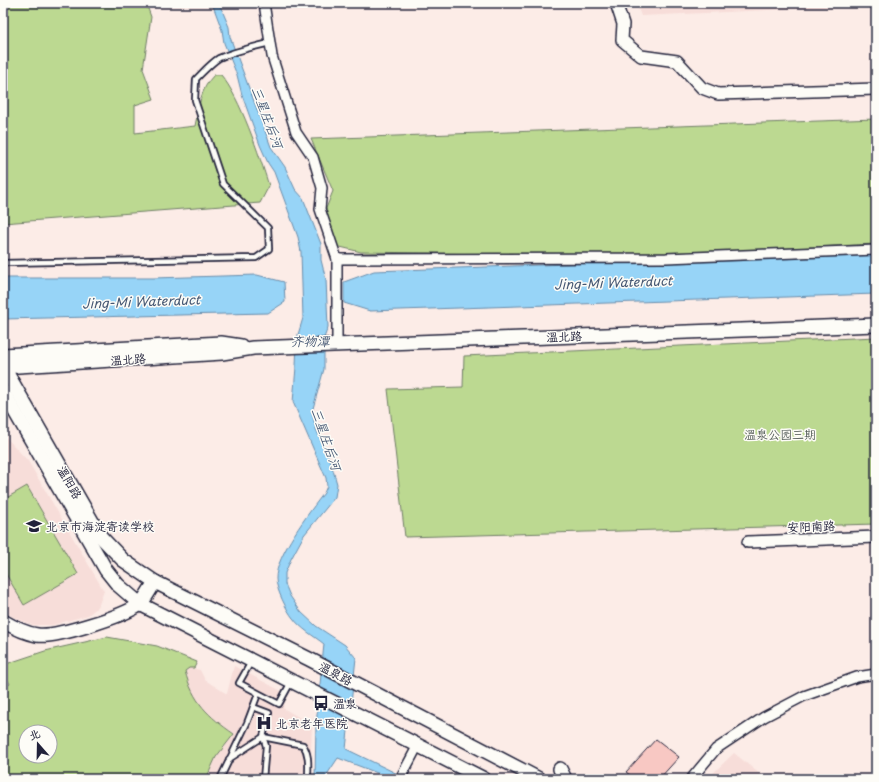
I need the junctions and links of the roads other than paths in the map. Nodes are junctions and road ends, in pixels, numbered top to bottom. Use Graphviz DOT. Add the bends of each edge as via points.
graph roads {
  1 [pos="264,3"];
  2 [pos="616,3"];
  3 [pos="270,43"];
  4 [pos="876,89"];
  5 [pos="876,250"];
  6 [pos="337,259"];
  7 [pos="3,263"];
  8 [pos="876,325"];
  9 [pos="332,345"];
  10 [pos="3,364"];
  11 [pos="3,391"];
  12 [pos="876,537"];
  13 [pos="748,542"];
  14 [pos="155,582"];
  15 [pos="140,604"];
  16 [pos="3,621"];
  17 [pos="252,660"];
  18 [pos="876,674"];
  19 [pos="291,681"];
  20 [pos="258,694"];
  21 [pos="253,707"];
  22 [pos="263,737"];
  23 [pos="418,745"];
  24 [pos="229,759"];
  25 [pos="402,776"];
  26 [pos="220,779"];
  27 [pos="263,779"];
  28 [pos="308,779"];
  29 [pos="484,779"];
  30 [pos="539,779"];
  31 [pos="691,779"];
  1 -- 3 [label="street"];
  2 -- 4 [label="street" via="624,24 622,40 641,56 677,61 702,88 718,94"];
  3 -- 6 [label="street" via="296,132 313,157 322,188 320,209"];
  3 -- 7 [label="lane" via="241,50 219,59 196,78 195,100 223,184 268,228 269,248 256,258"];
  5 -- 6 [label="street" via="666,258"];
  6 -- 9 [label="street"];
  8 -- 9 [label="main road, 温北路"];
  9 -- 10 [label="main road, 温北路"];
  10 -- 14 [label="main road, 温阳路" via="101,537 123,560"];
  11 -- 15 [label="main road, 温阳路" via="106,570 118,585"];
  12 -- 13 [label="street, 安阳南路"];
  14 -- 15 [label="main road"];
  14 -- 30 [label="main road, 温泉路"];
  15 -- 16 [label="main road" via="101,621 64,632 37,635 14,628"];
  15 -- 17 [label="main road"];
  17 -- 19 [label="main road"];
  17 -- 20 [label="lane" via="239,683"];
  18 -- 31 [label="street" via="857,677 804,696 764,717 716,749"];
  19 -- 20 [label="lane" via="279,704"];
  19 -- 23 [label="main road"];
  20 -- 21 [label="lane"];
  21 -- 22 [label="lane" via="269,714"];
  21 -- 24 [label="lane"];
  22 -- 24 [label="lane"];
  22 -- 27 [label="lane" via="266,746"];
  22 -- 28 [label="lane" via="303,745 307,750"];
  23 -- 25 [label="street"];
  23 -- 29 [label="main road"];
  24 -- 26 [label="lane"];
}
